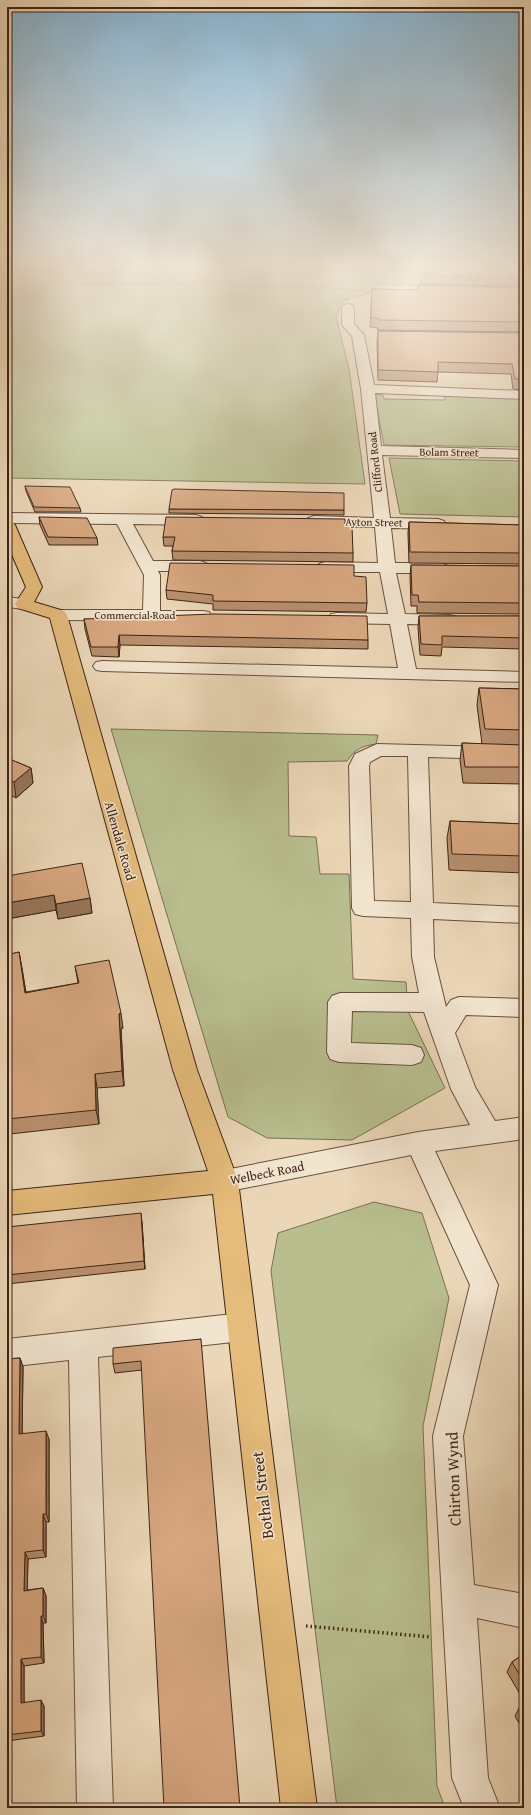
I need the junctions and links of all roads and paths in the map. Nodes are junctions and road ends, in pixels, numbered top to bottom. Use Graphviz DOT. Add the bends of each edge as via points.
graph roads {
  1 [pos="361,350"];
  2 [pos="368,389"];
  3 [pos="524,395"];
  4 [pos="374,450"];
  5 [pos="524,454"];
  6 [pos="7,518"];
  7 [pos="122,519"];
  8 [pos="208,520"];
  9 [pos="302,521"];
  10 [pos="381,522"];
  11 [pos="452,524"];
  12 [pos="7,526"];
  13 [pos="147,566"];
  14 [pos="212,566"];
  15 [pos="307,567"];
  16 [pos="387,567"];
  17 [pos="452,568"];
  18 [pos="15,603"];
  19 [pos="58,615"];
  20 [pos="151,615"];
  21 [pos="223,616"];
  22 [pos="318,618"];
  23 [pos="397,618"];
  24 [pos="468,620"];
  25 [pos="102,666"];
  26 [pos="408,674"];
  27 [pos="524,676"];
  28 [pos="418,750"];
  29 [pos="524,754"];
  30 [pos="422,910"];
  31 [pos="524,915"];
  32 [pos="433,1004"];
  33 [pos="524,1008"];
  34 [pos="443,1032"];
  35 [pos="412,1055"];
  36 [pos="524,1128"];
  37 [pos="488,1133"];
  38 [pos="418,1143"];
  39 [pos="225,1181"];
  40 [pos="7,1203"];
  41 [pos="242,1327"];
  42 [pos="83,1345"];
  43 [pos="7,1353"];
  44 [pos="458,1598"];
  45 [pos="524,1611"];
  46 [pos="277,1623"];
  47 [pos="461,1639"];
  48 [pos="95,1808"];
  49 [pos="299,1808"];
  50 [pos="482,1808"];
  1 -- 2 [label="street, Clifford Road"];
  2 -- 3 [label="street"];
  2 -- 4 [label="street, Clifford Road"];
  4 -- 5 [label="street, Bolam Street"];
  4 -- 10 [label="street, Clifford Road"];
  6 -- 7 [label="street"];
  7 -- 8 [label="street"];
  7 -- 13 [label="street"];
  9 -- 10 [label="street, Ayton Street"];
  10 -- 11 [label="street, Ayton Street"];
  10 -- 16 [label="street, Clifford Road"];
  12 -- 18 [label="main road" via="34,587"];
  13 -- 14 [label="street"];
  13 -- 20 [label="street" via="152,575"];
  15 -- 16 [label="street"];
  16 -- 17 [label="street"];
  16 -- 23 [label="street, Clifford Road"];
  18 -- 19 [label="main road"];
  19 -- 20 [label="street, Commercial Road"];
  19 -- 39 [label="main road, Allendale Road" via="184,1070"];
  20 -- 21 [label="street, Commercial Road"];
  22 -- 23 [label="street"];
  23 -- 24 [label="street"];
  23 -- 26 [label="street, Clifford Road"];
  25 -- 26 [label="street"];
  26 -- 27 [label="street"];
  28 -- 29 [label="street"];
  28 -- 30 [label="street"];
  28 -- 30 [label="street" via="378,750 362,758 359,766 363,908"];
  30 -- 31 [label="street"];
  30 -- 32 [label="street" via="423,957"];
  32 -- 34 [label="street"];
  32 -- 35 [label="street" via="340,1002 339,1052"];
  33 -- 34 [label="street" via="460,1006"];
  34 -- 37 [label="street" via="463,1089"];
  36 -- 37 [label="street, Welbeck Road"];
  37 -- 38 [label="street, Welbeck Road"];
  38 -- 39 [label="street, Welbeck Road"];
  38 -- 44 [label="street, Chirton Wynd" via="484,1285 448,1436"];
  39 -- 40 [label="main road, Welbeck Road"];
  39 -- 41 [label="main road, Bothal Street"];
  41 -- 42 [label="street"];
  41 -- 46 [label="main road, Bothal Street"];
  42 -- 43 [label="street"];
  42 -- 48 [label="street"];
  44 -- 45 [label="street"];
  44 -- 47 [label="street, Chirton Wynd"];
  46 -- 47 [label="path"];
  46 -- 49 [label="main road, Bothal Street"];
  47 -- 50 [label="street, Chirton Wynd" via="470,1778"];
}
